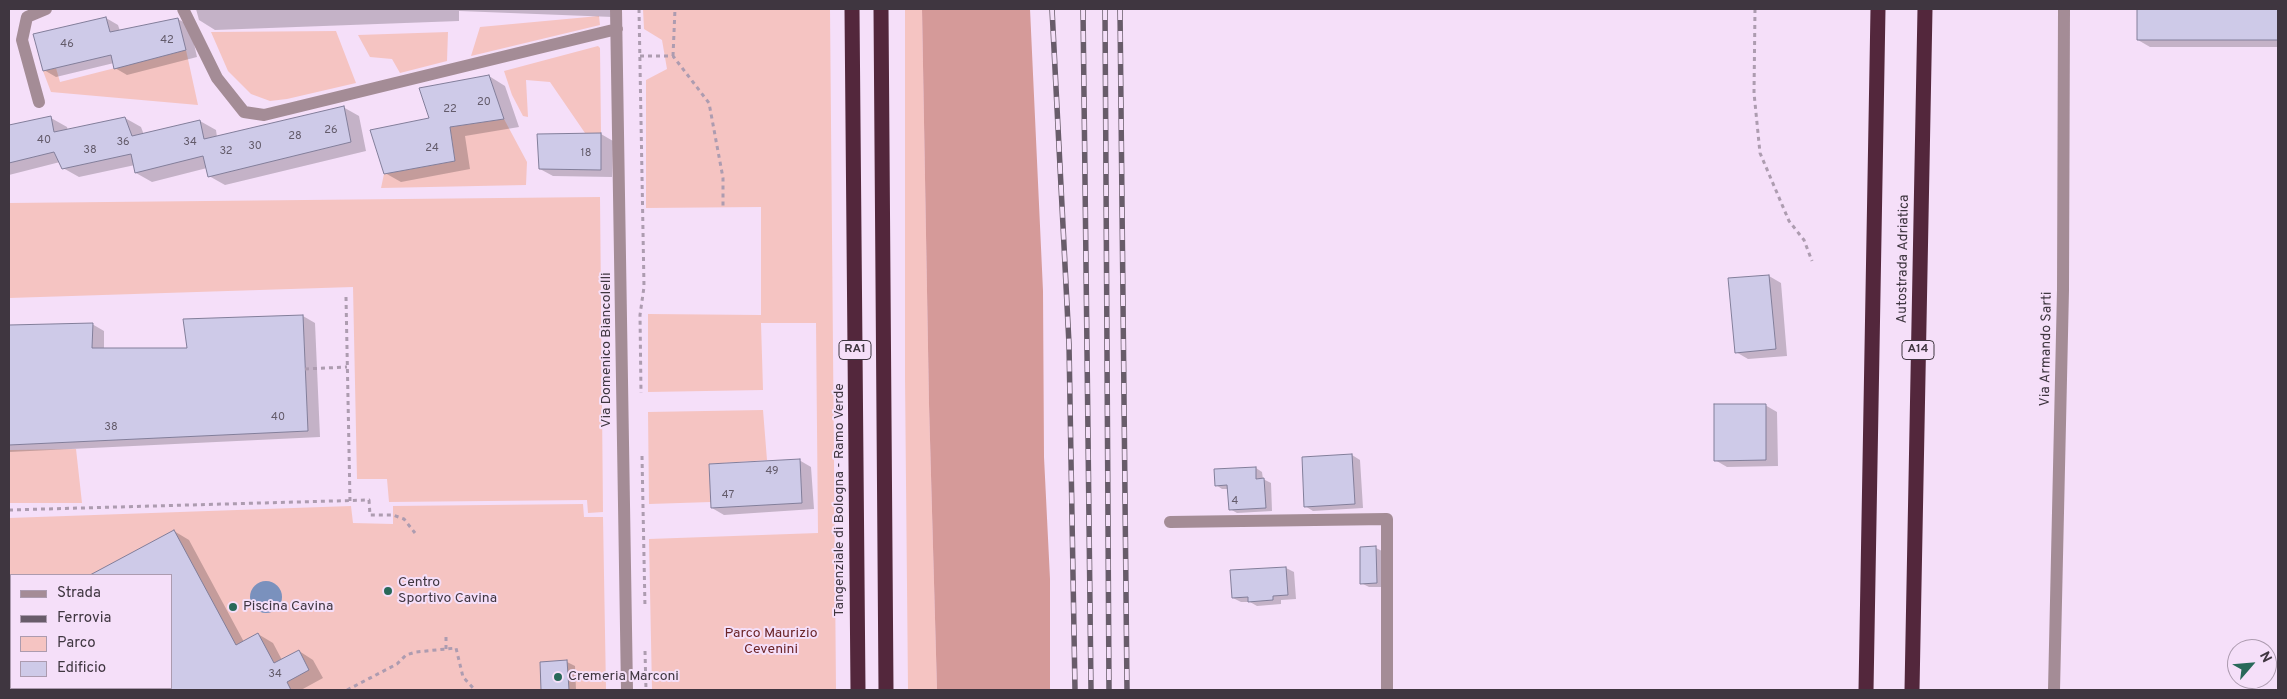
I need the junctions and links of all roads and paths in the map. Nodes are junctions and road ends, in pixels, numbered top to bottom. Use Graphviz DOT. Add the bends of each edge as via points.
graph roads {
  1 [pos="46,9"];
  2 [pos="183,9"];
  3 [pos="616,9"];
  4 [pos="639,9"];
  5 [pos="675,9"];
  6 [pos="851,9"];
  7 [pos="881,9"];
  8 [pos="886,9"];
  9 [pos="1755,9"];
  10 [pos="1878,9"];
  11 [pos="1924,9"];
  12 [pos="2064,9"];
  13 [pos="617,29"];
  14 [pos="640,56"];
  15 [pos="673,56"];
  16 [pos="882,94"];
  17 [pos="39,102"];
  18 [pos="723,207"];
  19 [pos="1812,261"];
  20 [pos="346,297"];
  21 [pos="347,367"];
  22 [pos="305,369"];
  23 [pos="641,402"];
  24 [pos="642,452"];
  25 [pos="350,501"];
  26 [pos="9,510"];
  27 [pos="1170,522"];
  28 [pos="415,533"];
  29 [pos="644,609"];
  30 [pos="446,634"];
  31 [pos="446,649"];
  32 [pos="347,690"];
  33 [pos="475,690"];
  34 [pos="626,690"];
  35 [pos="858,690"];
  36 [pos="886,690"];
  37 [pos="1387,690"];
  38 [pos="1866,690"];
  39 [pos="1912,690"];
  40 [pos="2054,690"];
  1 -- 17 [label="street" via="27,17 22,40"];
  2 -- 13 [label="street" via="217,78 244,112 264,115"];
  3 -- 13 [label="street, Via Domenico Biancolelli"];
  4 -- 14 [label="path"];
  5 -- 15 [label="path"];
  6 -- 35 [label="highway, Tangenziale di Bologna - Ramo Verde / RA1"];
  7 -- 16 [label="highway, RA1"];
  8 -- 16 [label="highway"];
  9 -- 19 [label="path" via="1754,93 1760,152 1789,221 1804,240"];
  10 -- 38 [label="highway"];
  11 -- 39 [label="highway, Autostrada Adriatica / A14"];
  12 -- 40 [label="street, Via Armando Sarti" via="2063,290"];
  13 -- 34 [label="street, Via Domenico Biancolelli"];
  14 -- 15 [label="path"];
  14 -- 23 [label="path" via="644,292 640,315"];
  15 -- 18 [label="path" via="712,110 723,178"];
  16 -- 36 [label="highway, RA1"];
  20 -- 21 [label="path"];
  21 -- 22 [label="path"];
  21 -- 25 [label="path"];
  24 -- 29 [label="path"];
  25 -- 26 [label="path"];
  25 -- 28 [label="path" via="369,500 370,515 394,515 404,519"];
  27 -- 37 [label="street" via="1387,519"];
  30 -- 31 [label="path"];
  31 -- 32 [label="path" via="406,655 397,664"];
  31 -- 33 [label="path" via="456,648 462,677"];
}
